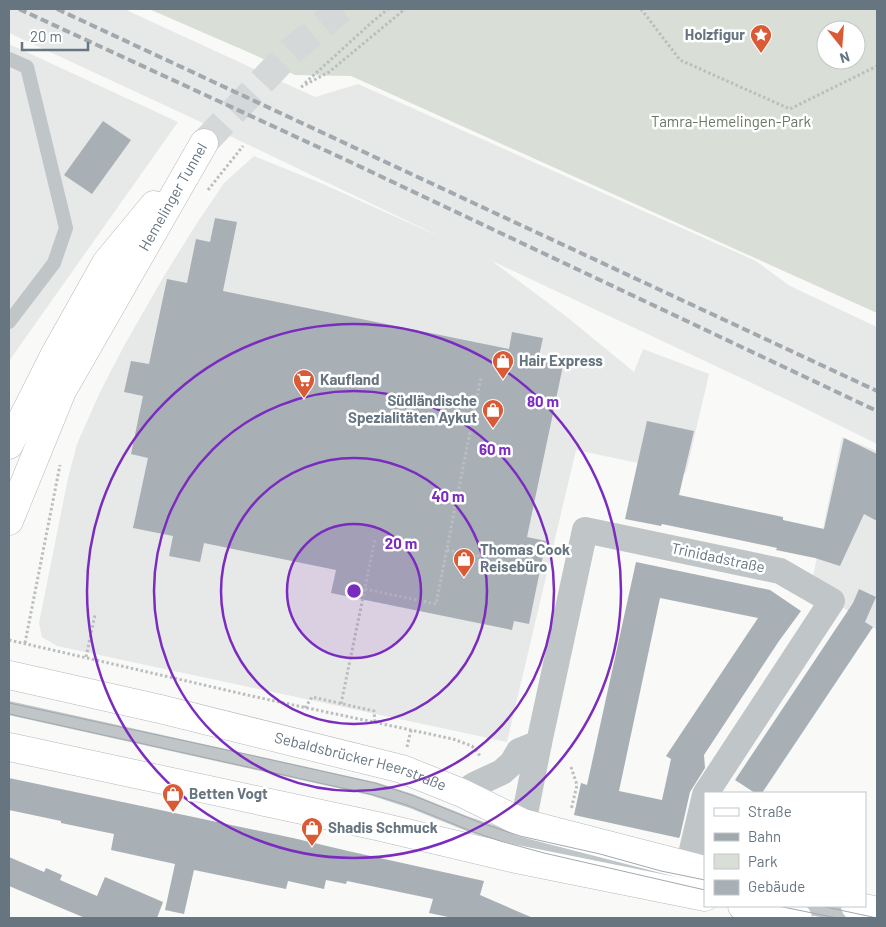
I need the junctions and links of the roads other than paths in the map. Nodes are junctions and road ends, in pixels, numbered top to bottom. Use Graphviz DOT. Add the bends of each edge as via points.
graph roads {
  1 [pos="9,59"];
  2 [pos="9,322"];
  3 [pos="9,445"];
  4 [pos="9,521"];
  5 [pos="17,649"];
  6 [pos="9,675"];
  7 [pos="9,708"];
  8 [pos="160,709"];
  9 [pos="539,743"];
  10 [pos="9,747"];
  11 [pos="706,792"];
  12 [pos="462,793"];
  13 [pos="704,796"];
  14 [pos="468,824"];
  15 [pos="519,841"];
  16 [pos="699,874"];
  17 [pos="704,897"];
  18 [pos="747,907"];
  19 [pos="805,907"];
  20 [pos="859,907"];
  21 [pos="877,911"];
  22 [pos="798,918"];
  23 [pos="858,918"];
  1 -- 2 [label="lane" via="27,67 66,228 54,263"];
  3 -- 4 [label="main road, Hemelinger Tunnel" via="106,263 204,144 62,391"];
  5 -- 8 [label="main road" via="31,662 131,685"];
  6 -- 8 [label="main road, Sebaldsbrücker Heerstraße"];
  7 -- 14 [label="lane" via="374,789"];
  8 -- 12 [label="main road, Sebaldsbrücker Heerstraße" via="402,769"];
  9 -- 11 [label="street, Trinidadstraße" via="585,530 780,570 832,602"];
  9 -- 12 [label="street" via="519,751 502,772"];
  9 -- 15 [label="street, Trinidadstraße"];
  10 -- 15 [label="main road, Sebaldsbrücker Heerstraße" via="377,826"];
  12 -- 15 [label="main road, Sebaldsbrücker Heerstraße"];
  13 -- 16 [label="street, Trinidadstraße"];
  14 -- 15 [label="lane"];
  14 -- 15 [label="lane"];
  15 -- 16 [label="lane"];
  15 -- 16 [label="main road, Sebaldsbrücker Heerstraße" via="591,840"];
  15 -- 17 [label="main road, Sebaldsbrücker Heerstraße"];
  18 -- 22 [label="main road"];
  19 -- 23 [label="lane"];
  20 -- 21 [label="main road"];
}
